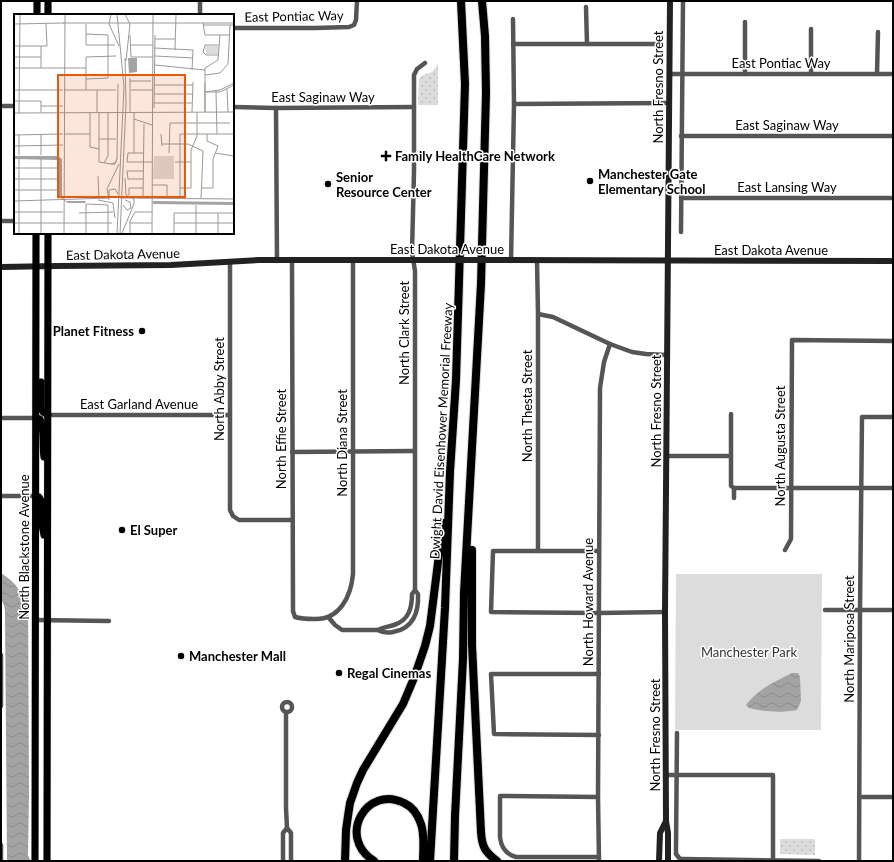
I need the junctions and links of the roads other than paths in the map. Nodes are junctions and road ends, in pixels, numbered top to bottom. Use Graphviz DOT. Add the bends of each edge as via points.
graph roads {
  1 [pos="37,1"];
  2 [pos="48,1"];
  3 [pos="200,1"];
  4 [pos="357,1"];
  5 [pos="461,1"];
  6 [pos="482,1"];
  7 [pos="670,1"];
  8 [pos="683,1"];
  9 [pos="586,7"];
  10 [pos="37,14"];
  11 [pos="48,14"];
  12 [pos="200,14"];
  13 [pos="513,19"];
  14 [pos="746,22"];
  15 [pos="234,28"];
  16 [pos="811,29"];
  17 [pos="878,32"];
  18 [pos="513,44"];
  19 [pos="587,44"];
  20 [pos="657,44"];
  21 [pos="425,63"];
  22 [pos="669,74"];
  23 [pos="682,74"];
  24 [pos="745,74"];
  25 [pos="811,74"];
  26 [pos="877,74"];
  27 [pos="893,74"];
  28 [pos="514,104"];
  29 [pos="669,104"];
  30 [pos="1,106"];
  31 [pos="14,106"];
  32 [pos="234,107"];
  33 [pos="414,107"];
  34 [pos="276,108"];
  35 [pos="682,136"];
  36 [pos="893,136"];
  37 [pos="681,198"];
  38 [pos="893,198"];
  39 [pos="1,221"];
  40 [pos="14,221"];
  41 [pos="681,232"];
  42 [pos="36,234"];
  43 [pos="48,234"];
  44 [pos="413,260"];
  45 [pos="537,260"];
  46 [pos="668,260"];
  47 [pos="277,261"];
  48 [pos="292,261"];
  49 [pos="353,261"];
  50 [pos="511,261"];
  51 [pos="893,261"];
  52 [pos="230,262"];
  53 [pos="48,266"];
  54 [pos="36,267"];
  55 [pos="1,268"];
  56 [pos="538,314"];
  57 [pos="893,340"];
  58 [pos="610,344"];
  59 [pos="667,355"];
  60 [pos="36,377"];
  61 [pos="731,414"];
  62 [pos="48,415"];
  63 [pos="230,415"];
  64 [pos="893,417"];
  65 [pos="1,418"];
  66 [pos="36,418"];
  67 [pos="353,451"];
  68 [pos="414,451"];
  69 [pos="292,452"];
  70 [pos="667,456"];
  71 [pos="731,456"];
  72 [pos="450,472"];
  73 [pos="48,474"];
  74 [pos="471,476"];
  75 [pos="734,488"];
  76 [pos="791,488"];
  77 [pos="861,488"];
  78 [pos="893,488"];
  79 [pos="1,496"];
  80 [pos="36,496"];
  81 [pos="734,498"];
  82 [pos="292,520"];
  83 [pos="785,550"];
  84 [pos="538,551"];
  85 [pos="599,551"];
  86 [pos="47,553"];
  87 [pos="415,590"];
  88 [pos="825,610"];
  89 [pos="860,610"];
  90 [pos="893,610"];
  91 [pos="665,612"];
  92 [pos="599,613"];
  93 [pos="329,618"];
  94 [pos="36,620"];
  95 [pos="47,620"];
  96 [pos="109,621"];
  97 [pos="378,630"];
  98 [pos="1,655"];
  99 [pos="599,674"];
  100 [pos="1,706"];
  101 [pos="286,712"];
  102 [pos="677,733"];
  103 [pos="599,735"];
  104 [pos="666,775"];
  105 [pos="677,775"];
  106 [pos="598,797"];
  107 [pos="859,797"];
  108 [pos="893,797"];
  109 [pos="666,821"];
  110 [pos="287,828"];
  111 [pos="1,845"];
  112 [pos="426,859"];
  113 [pos="599,859"];
  114 [pos="455,860"];
  115 [pos="773,860"];
  116 [pos="1,861"];
  117 [pos="35,861"];
  118 [pos="47,861"];
  119 [pos="283,861"];
  120 [pos="291,861"];
  121 [pos="345,861"];
  122 [pos="374,861"];
  123 [pos="497,861"];
  124 [pos="659,861"];
  125 [pos="668,861"];
  126 [pos="820,861"];
  127 [pos="858,861"];
  1 -- 10 [label="main road"];
  2 -- 11 [label="main road"];
  3 -- 12 [label="street"];
  4 -- 15 [label="street, East Pontiac Way" via="356,20 354,25 349,27"];
  5 -- 72 [label="highway, Dwight David Eisenhower Memorial Freeway" via="465,84 456,380"];
  6 -- 74 [label="highway" via="485,36 485,124 481,284"];
  7 -- 22 [label="main road, North Fresno Street"];
  8 -- 23 [label="street"];
  9 -- 19 [label="street"];
  13 -- 18 [label="street"];
  14 -- 24 [label="street"];
  16 -- 25 [label="street"];
  17 -- 26 [label="street"];
  18 -- 19 [label="street"];
  18 -- 28 [label="street"];
  19 -- 20 [label="street"];
  21 -- 33 [label="street, North Clark Street" via="414,75"];
  22 -- 23 [label="street, East Pontiac Way"];
  22 -- 29 [label="main road, North Fresno Street"];
  23 -- 24 [label="street, East Pontiac Way"];
  23 -- 35 [label="street"];
  24 -- 25 [label="street, East Pontiac Way"];
  25 -- 26 [label="street, East Pontiac Way"];
  26 -- 27 [label="street, East Pontiac Way"];
  28 -- 29 [label="street"];
  28 -- 50 [label="street"];
  29 -- 46 [label="main road, North Fresno Street"];
  30 -- 31 [label="street"];
  32 -- 34 [label="street, East Saginaw Way"];
  33 -- 34 [label="street, East Saginaw Way"];
  33 -- 44 [label="street, North Clark Street"];
  34 -- 47 [label="street"];
  35 -- 36 [label="street, East Saginaw Way"];
  35 -- 37 [label="street"];
  37 -- 38 [label="street, East Lansing Way"];
  37 -- 41 [label="street"];
  39 -- 40 [label="street"];
  42 -- 54 [label="main road, North Blackstone Avenue"];
  43 -- 53 [label="main road, North Blackstone Avenue"];
  44 -- 49 [label="main road, East Dakota Avenue"];
  44 -- 50 [label="main road, East Dakota Avenue, bridge"];
  44 -- 68 [label="street, North Clark Street"];
  45 -- 46 [label="main road, East Dakota Avenue"];
  45 -- 50 [label="main road, East Dakota Avenue"];
  45 -- 56 [label="street, North Thesta Street"];
  46 -- 51 [label="main road, East Dakota Avenue"];
  46 -- 59 [label="main road, North Fresno Street"];
  47 -- 48 [label="main road, East Dakota Avenue"];
  47 -- 52 [label="main road, East Dakota Avenue"];
  48 -- 49 [label="main road, East Dakota Avenue"];
  48 -- 69 [label="street, North Effie Street"];
  49 -- 67 [label="street, North Diana Street"];
  52 -- 53 [label="main road, East Dakota Avenue"];
  52 -- 63 [label="street, North Abby Street"];
  53 -- 54 [label="main road, East Dakota Avenue"];
  53 -- 62 [label="main road, North Blackstone Avenue"];
  54 -- 55 [label="main road, East Dakota Avenue"];
  54 -- 60 [label="main road, North Blackstone Avenue"];
  56 -- 58 [label="street" via="553,317"];
  56 -- 84 [label="street, North Thesta Street"];
  57 -- 76 [label="street, North Augusta Street" via="792,340"];
  58 -- 59 [label="street" via="632,352"];
  58 -- 85 [label="street, North Howard Avenue" via="600,388"];
  59 -- 70 [label="main road, North Fresno Street"];
  60 -- 62 [label="main road" via="41,383 42,411"];
  60 -- 66 [label="main road, North Blackstone Avenue"];
  61 -- 71 [label="street"];
  62 -- 63 [label="street, East Garland Avenue"];
  62 -- 73 [label="main road, North Blackstone Avenue"];
  63 -- 82 [label="street, North Abby Street" via="230,510 233,516 239,520"];
  64 -- 77 [label="street, North Mariposa Street" via="862,417"];
  65 -- 66 [label="street"];
  66 -- 73 [label="main road" via="40,419 42,424"];
  66 -- 80 [label="main road, North Blackstone Avenue"];
  67 -- 68 [label="street"];
  67 -- 69 [label="street"];
  67 -- 93 [label="street, North Diana Street" via="352,583 342,606"];
  68 -- 87 [label="street, North Clark Street"];
  69 -- 82 [label="street, North Effie Street"];
  70 -- 71 [label="street"];
  70 -- 91 [label="main road, North Fresno Street"];
  71 -- 75 [label="street" via="731,486"];
  72 -- 112 [label="highway, Dwight David Eisenhower Memorial Freeway" via="445,608"];
  72 -- 121 [label="highway" via="426,646 403,704 357,783 350,803"];
  73 -- 86 [label="main road, North Blackstone Avenue"];
  74 -- 114 [label="highway" via="464,593"];
  74 -- 123 [label="highway" via="472,645 481,832 487,853"];
  75 -- 76 [label="street"];
  75 -- 81 [label="street"];
  76 -- 77 [label="street"];
  76 -- 83 [label="street, North Augusta Street" via="791,539"];
  77 -- 78 [label="street"];
  77 -- 89 [label="street, North Mariposa Street"];
  79 -- 80 [label="street"];
  80 -- 86 [label="main road" via="42,502 42,525"];
  80 -- 94 [label="main road, North Blackstone Avenue"];
  82 -- 93 [label="street, North Effie Street" via="293,611 296,617 301,619"];
  84 -- 85 [label="street"];
  84 -- 92 [label="street" via="492,551 491,612"];
  85 -- 92 [label="street, North Howard Avenue"];
  86 -- 95 [label="main road, North Blackstone Avenue"];
  87 -- 97 [label="street, North Clark Street" via="408,615 401,622"];
  87 -- 97 [label="street, North Clark Street" via="418,602 410,624 403,630 383,633"];
  88 -- 89 [label="street"];
  89 -- 90 [label="street"];
  89 -- 107 [label="street, North Mariposa Street"];
  91 -- 92 [label="street"];
  91 -- 104 [label="main road, North Fresno Street"];
  92 -- 99 [label="street, North Howard Avenue"];
  93 -- 97 [label="street" via="342,630"];
  94 -- 95 [label="street"];
  94 -- 117 [label="main road, North Blackstone Avenue"];
  95 -- 96 [label="street"];
  95 -- 118 [label="main road, North Blackstone Avenue"];
  98 -- 100 [label="street"];
  99 -- 103 [label="street, North Howard Avenue"];
  99 -- 103 [label="street" via="491,674 494,734"];
  101 -- 110 [label="street"];
  102 -- 105 [label="street"];
  103 -- 106 [label="street, North Howard Avenue"];
  104 -- 105 [label="street"];
  104 -- 109 [label="main road, North Fresno Street"];
  105 -- 115 [label="street" via="676,854 680,859"];
  105 -- 115 [label="street" via="773,775"];
  106 -- 113 [label="street, North Howard Avenue"];
  106 -- 113 [label="street" via="500,796 500,843 507,854 516,857"];
  107 -- 108 [label="street"];
  107 -- 127 [label="street, North Mariposa Street"];
  109 -- 124 [label="main road, North Fresno Street" via="660,833"];
  109 -- 125 [label="main road, North Fresno Street"];
  110 -- 119 [label="street" via="283,833"];
  110 -- 120 [label="street" via="291,833"];
  111 -- 116 [label="street"];
  112 -- 122 [label="highway" via="423,831 416,813 402,802 388,799 366,808 357,826 359,844 365,854"];
  115 -- 126 [label="street"];
}
